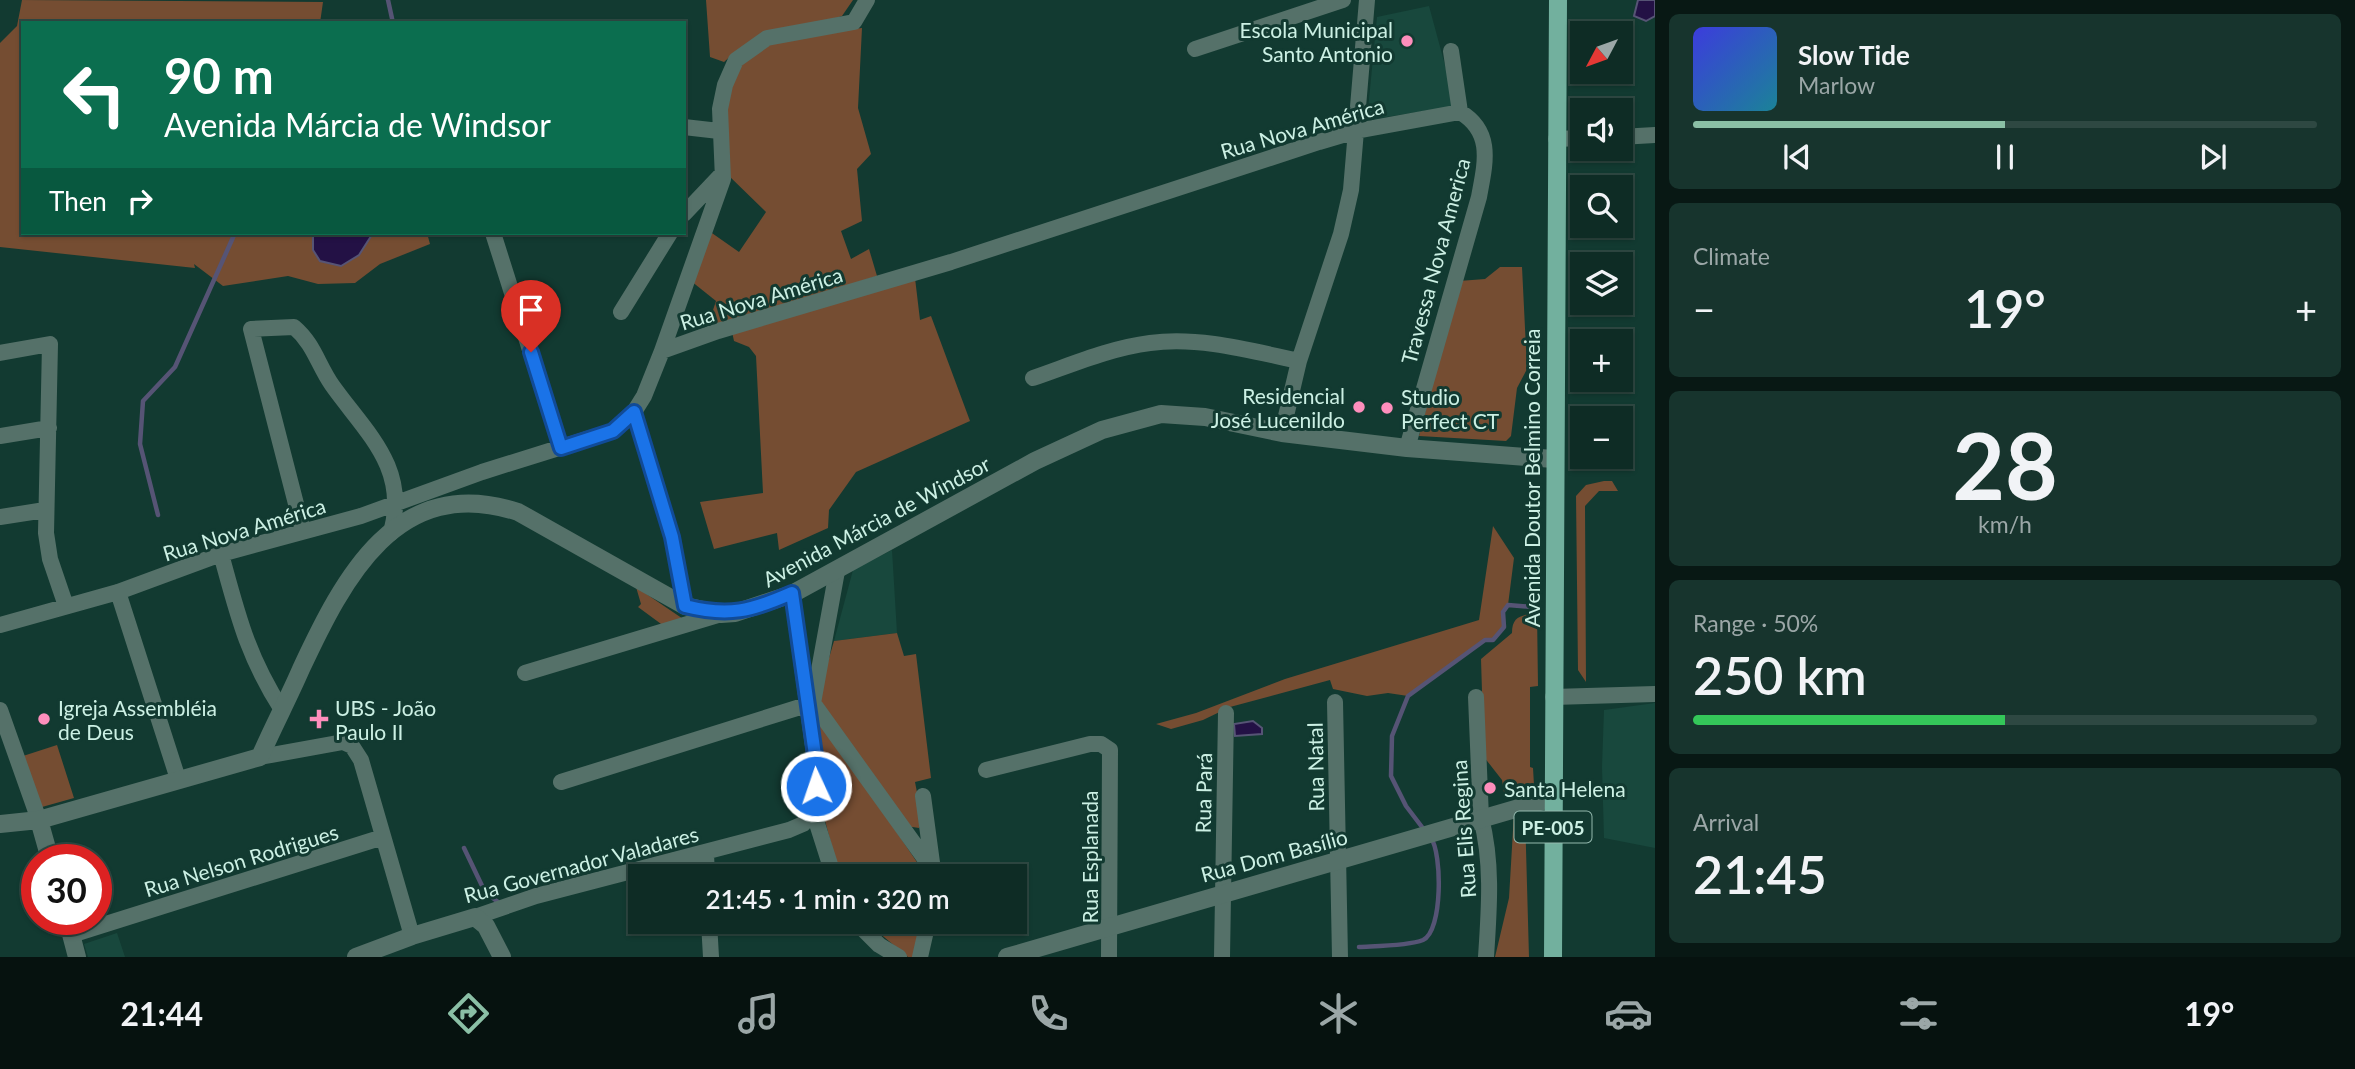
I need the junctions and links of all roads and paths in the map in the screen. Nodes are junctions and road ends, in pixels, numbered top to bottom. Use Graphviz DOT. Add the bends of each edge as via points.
graph roads {
  1 [pos="867,0"];
  2 [pos="1343,0"];
  3 [pos="1367,0"];
  4 [pos="1558,0"];
  5 [pos="1195,49"];
  6 [pos="1451,51"];
  7 [pos="1460,112"];
  8 [pos="686,127"];
  9 [pos="719,131"];
  10 [pos="1356,131"];
  11 [pos="1655,135"];
  12 [pos="1633,136"];
  13 [pos="1570,138"];
  14 [pos="1556,139"];
  15 [pos="723,174"];
  16 [pos="686,212"];
  17 [pos="494,235"];
  18 [pos="669,235"];
  19 [pos="621,312"];
  20 [pos="662,351"];
  21 [pos="0,353"];
  22 [pos="1299,361"];
  23 [pos="1032,378"];
  24 [pos="634,412"];
  25 [pos="49,428"];
  26 [pos="1282,433"];
  27 [pos="0,436"];
  28 [pos="561,448"];
  29 [pos="1407,448"];
  30 [pos="1553,459"];
  31 [pos="396,503"];
  32 [pos="45,510"];
  33 [pos="0,517"];
  34 [pos="303,531"];
  35 [pos="391,533"];
  36 [pos="221,554"];
  37 [pos="837,571"];
  38 [pos="118,592"];
  39 [pos="792,593"];
  40 [pos="66,606"];
  41 [pos="685,606"];
  42 [pos="721,614"];
  43 [pos="0,625"];
  44 [pos="525,673"];
  45 [pos="1655,694"];
  46 [pos="1476,697"];
  47 [pos="1553,697"];
  48 [pos="1335,702"];
  49 [pos="810,704"];
  50 [pos="0,710"];
  51 [pos="282,710"];
  52 [pos="1226,713"];
  53 [pos="260,757"];
  54 [pos="986,770"];
  55 [pos="178,779"];
  56 [pos="561,782"];
  57 [pos="923,796"];
  58 [pos="1553,798"];
  59 [pos="813,811"];
  60 [pos="1481,818"];
  61 [pos="39,820"];
  62 [pos="0,824"];
  63 [pos="383,837"];
  64 [pos="46,844"];
  65 [pos="706,853"];
  66 [pos="1339,862"];
  67 [pos="706,864"];
  68 [pos="830,864"];
  69 [pos="926,864"];
  70 [pos="932,864"];
  71 [pos="1222,892"];
  72 [pos="112,915"];
  73 [pos="475,917"];
  74 [pos="1110,928"];
  75 [pos="710,934"];
  76 [pos="867,934"];
  77 [pos="925,934"];
  78 [pos="71,935"];
  79 [pos="412,936"];
  80 [pos="77,957"];
  81 [pos="356,957"];
  82 [pos="502,957"];
  83 [pos="711,957"];
  84 [pos="899,957"];
  85 [pos="920,957"];
  86 [pos="1007,957"];
  87 [pos="1109,957"];
  88 [pos="1222,957"];
  89 [pos="1340,957"];
  90 [pos="1486,957"];
  91 [pos="1553,957"];
  1 -- 9 [label="street" via="855,22 767,38 736,60 725,85"];
  2 -- 5 [label="street"];
  3 -- 10 [label="street"];
  4 -- 14 [label="main road, Avenida Doutor Belmino Correia / PE-005"];
  6 -- 7 [label="street"];
  7 -- 10 [label="street, Rua Nova América"];
  7 -- 29 [label="street, Travessa Nova America" via="1481,133 1486,161"];
  8 -- 9 [label="street"];
  9 -- 15 [label="street"];
  10 -- 20 [label="street, Rua Nova América"];
  10 -- 22 [label="street" via="1351,190 1341,234"];
  11 -- 12 [label="street"];
  13 -- 14 [label="street"];
  14 -- 30 [label="main road, Avenida Doutor Belmino Correia / PE-005"];
  15 -- 16 [label="street"];
  15 -- 20 [label="street"];
  17 -- 28 [label="street"];
  18 -- 19 [label="street"];
  20 -- 24 [label="street, Rua Nova América"];
  21 -- 25 [label="street" via="50,344"];
  22 -- 23 [label="street" via="1231,347 1154,342"];
  22 -- 26 [label="street"];
  24 -- 28 [label="street, Rua Nova América" via="613,431"];
  24 -- 41 [label="street" via="672,537"];
  25 -- 27 [label="street"];
  25 -- 32 [label="street"];
  26 -- 29 [label="street, Avenida Márcia de Windsor"];
  26 -- 37 [label="street, Avenida Márcia de Windsor" via="1205,417 1161,414 1130,421 1035,461"];
  28 -- 31 [label="street, Rua Nova América"];
  29 -- 30 [label="street, Avenida Márcia de Windsor"];
  30 -- 47 [label="main road, Avenida Doutor Belmino Correia / PE-005"];
  31 -- 34 [label="street, Rua Nova América"];
  31 -- 34 [label="street" via="395,484 380,450 333,386 304,336 294,327 251,329"];
  31 -- 35 [label="street"];
  32 -- 33 [label="street"];
  32 -- 40 [label="street" via="50,559"];
  34 -- 36 [label="street, Rua Nova América"];
  35 -- 41 [label="street, Avenida Márcia de Windsor" via="426,512 461,503 495,505 530,518"];
  35 -- 51 [label="street, Avenida Márcia de Windsor" via="363,559 335,598"];
  36 -- 38 [label="street, Rua Nova América"];
  36 -- 51 [label="street" via="244,641"];
  37 -- 39 [label="street, Avenida Márcia de Windsor"];
  37 -- 49 [label="street"];
  38 -- 40 [label="street, Rua Nova América"];
  38 -- 55 [label="street"];
  39 -- 42 [label="street, Avenida Márcia de Windsor" via="756,608"];
  39 -- 49 [label="street"];
  40 -- 43 [label="street, Rua Nova América"];
  41 -- 42 [label="street, Avenida Márcia de Windsor"];
  42 -- 44 [label="street"];
  45 -- 47 [label="street"];
  46 -- 60 [label="street, Rua Elis Regina"];
  47 -- 58 [label="main road, Avenida Doutor Belmino Correia / PE-005"];
  48 -- 66 [label="street, Rua Natal"];
  49 -- 56 [label="street"];
  49 -- 59 [label="street" via="817,775"];
  49 -- 69 [label="street"];
  50 -- 61 [label="street"];
  51 -- 53 [label="street, Avenida Márcia de Windsor"];
  52 -- 71 [label="street, Rua Pará"];
  53 -- 55 [label="street"];
  53 -- 63 [label="street" via="348,742 361,760"];
  54 -- 74 [label="street, Rua Esplanada" via="1090,744 1106,746 1111,757"];
  55 -- 61 [label="street"];
  57 -- 70 [label="street"];
  58 -- 60 [label="street, Rua Dom Basílio"];
  58 -- 91 [label="main road, Avenida Doutor Belmino Correia / PE-005"];
  59 -- 65 [label="street, Rua Governador Valadares" via="803,824 789,831"];
  59 -- 68 [label="street"];
  60 -- 66 [label="street, Rua Dom Basílio"];
  60 -- 90 [label="street, Rua Elis Regina" via="1490,907"];
  61 -- 62 [label="street"];
  61 -- 64 [label="street"];
  63 -- 72 [label="street, Rua Nelson Rodrigues"];
  63 -- 79 [label="street"];
  65 -- 67 [label="street"];
  65 -- 73 [label="street, Rua Governador Valadares" via="536,896"];
  66 -- 71 [label="street, Rua Dom Basílio"];
  66 -- 89 [label="street, Rua Natal"];
  71 -- 74 [label="street, Rua Dom Basílio"];
  71 -- 88 [label="street, Rua Pará"];
  73 -- 79 [label="street, Rua Governador Valadares"];
  73 -- 82 [label="street" via="486,926"];
  74 -- 86 [label="street, Rua Dom Basílio"];
  74 -- 87 [label="street, Rua Esplanada"];
  75 -- 83 [label="street"];
  76 -- 84 [label="street"];
  77 -- 85 [label="street"];
  78 -- 80 [label="street"];
  79 -- 81 [label="street, Rua Governador Valadares"];
}
